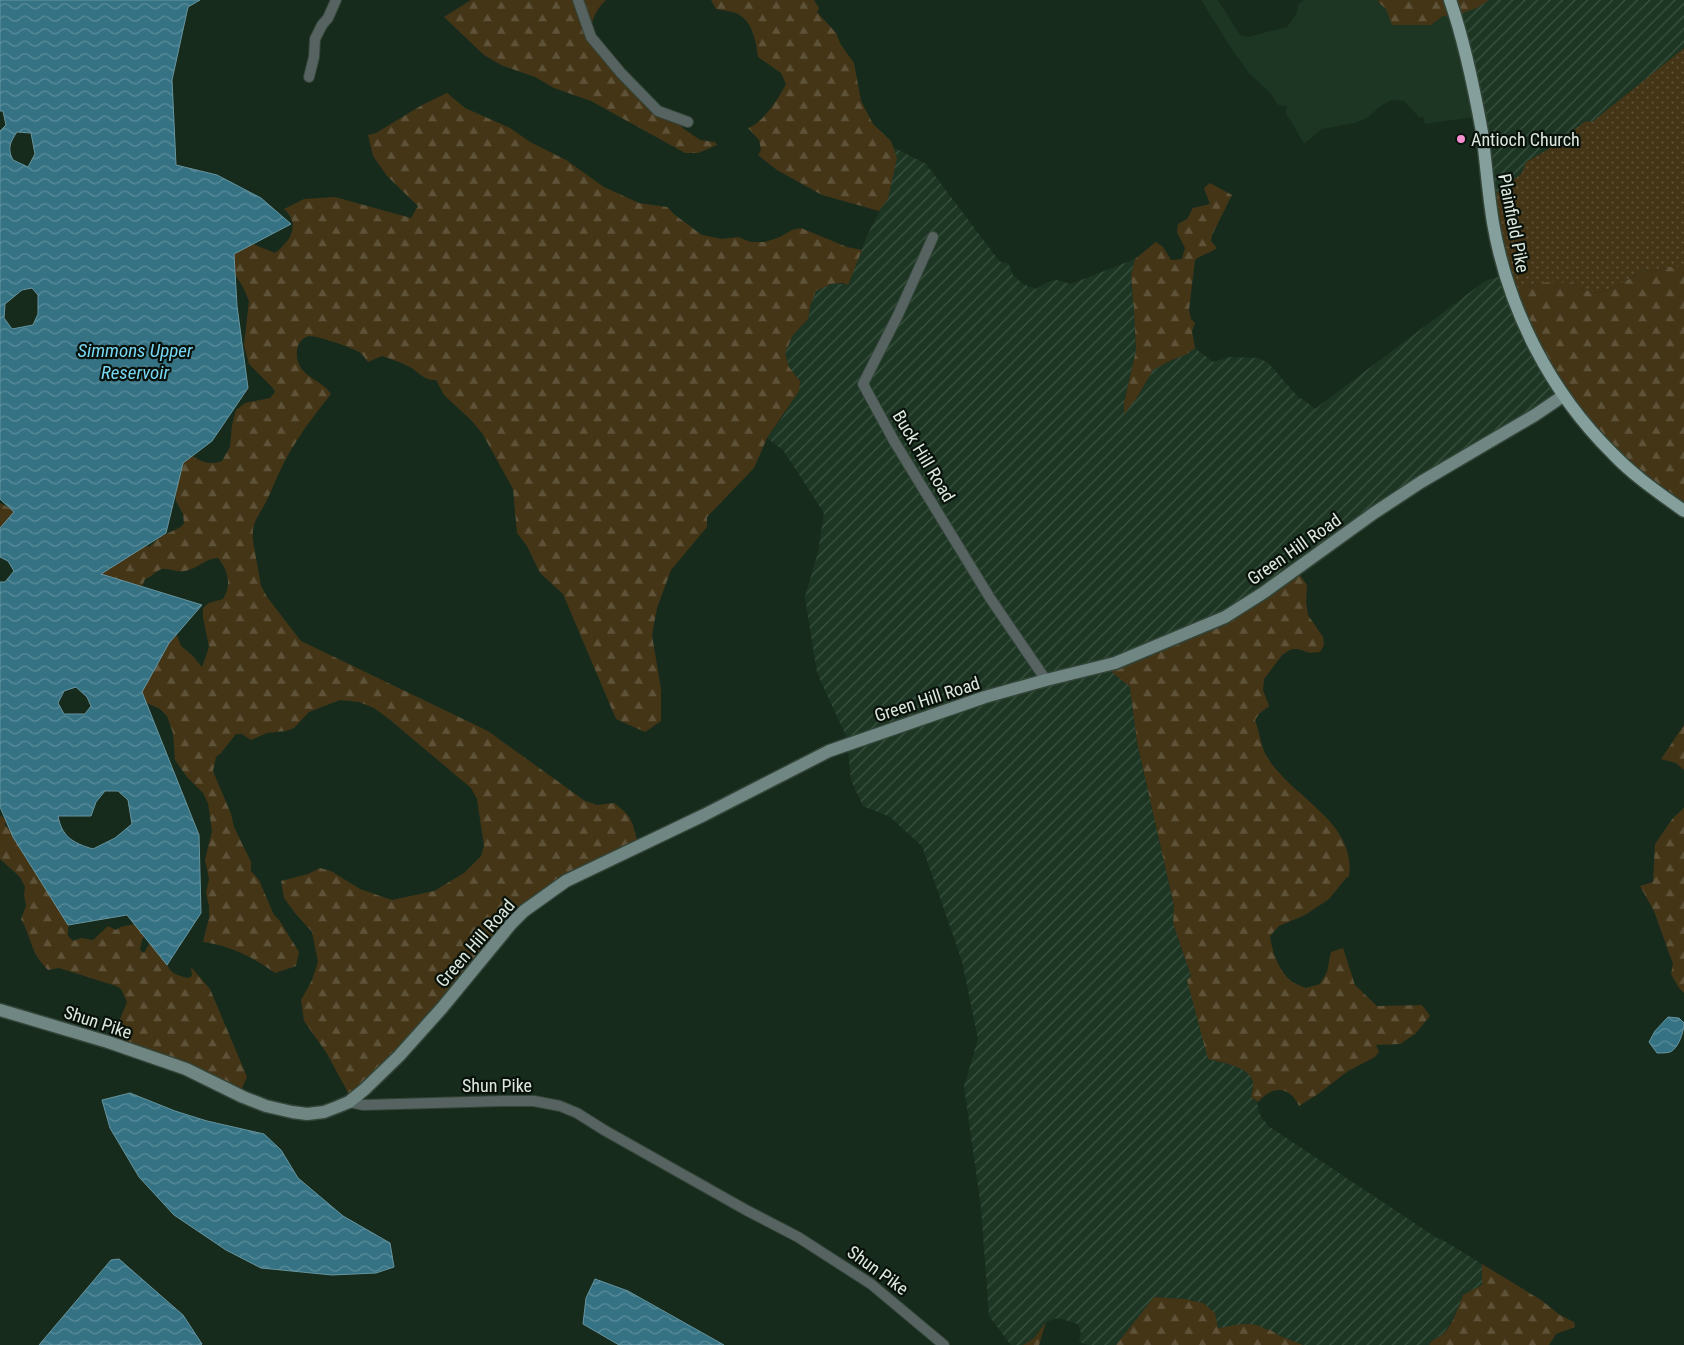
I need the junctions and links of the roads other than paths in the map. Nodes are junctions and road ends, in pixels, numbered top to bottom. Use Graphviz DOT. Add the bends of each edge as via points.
graph roads {
  1 [pos="336,0"];
  2 [pos="578,0"];
  3 [pos="1450,0"];
  4 [pos="309,76"];
  5 [pos="688,122"];
  6 [pos="933,237"];
  7 [pos="1563,396"];
  8 [pos="1684,511"];
  9 [pos="1046,680"];
  10 [pos="0,1010"];
  11 [pos="349,1102"];
  12 [pos="944,1345"];
  1 -- 4 [label="street" via="315,39"];
  2 -- 5 [label="street" via="591,37 621,73 658,111"];
  3 -- 7 [label="main road, Plainfield Pike" via="1473,86 1493,222 1504,272 1528,335"];
  6 -- 9 [label="street, Buck Hill Road" via="863,384 985,590"];
  7 -- 8 [label="main road, Plainfield Pike" via="1613,454"];
  7 -- 9 [label="main road, Green Hill Road" via="1421,482 1225,617 1115,663"];
  9 -- 11 [label="main road, Green Hill Road" via="985,697 828,751 566,882 510,924 416,1038"];
  10 -- 11 [label="main road, Shun Pike" via="186,1069 243,1098 292,1112 318,1113"];
  11 -- 12 [label="street, Shun Pike" via="363,1105 502,1100 560,1106 798,1237 871,1284"];
}
